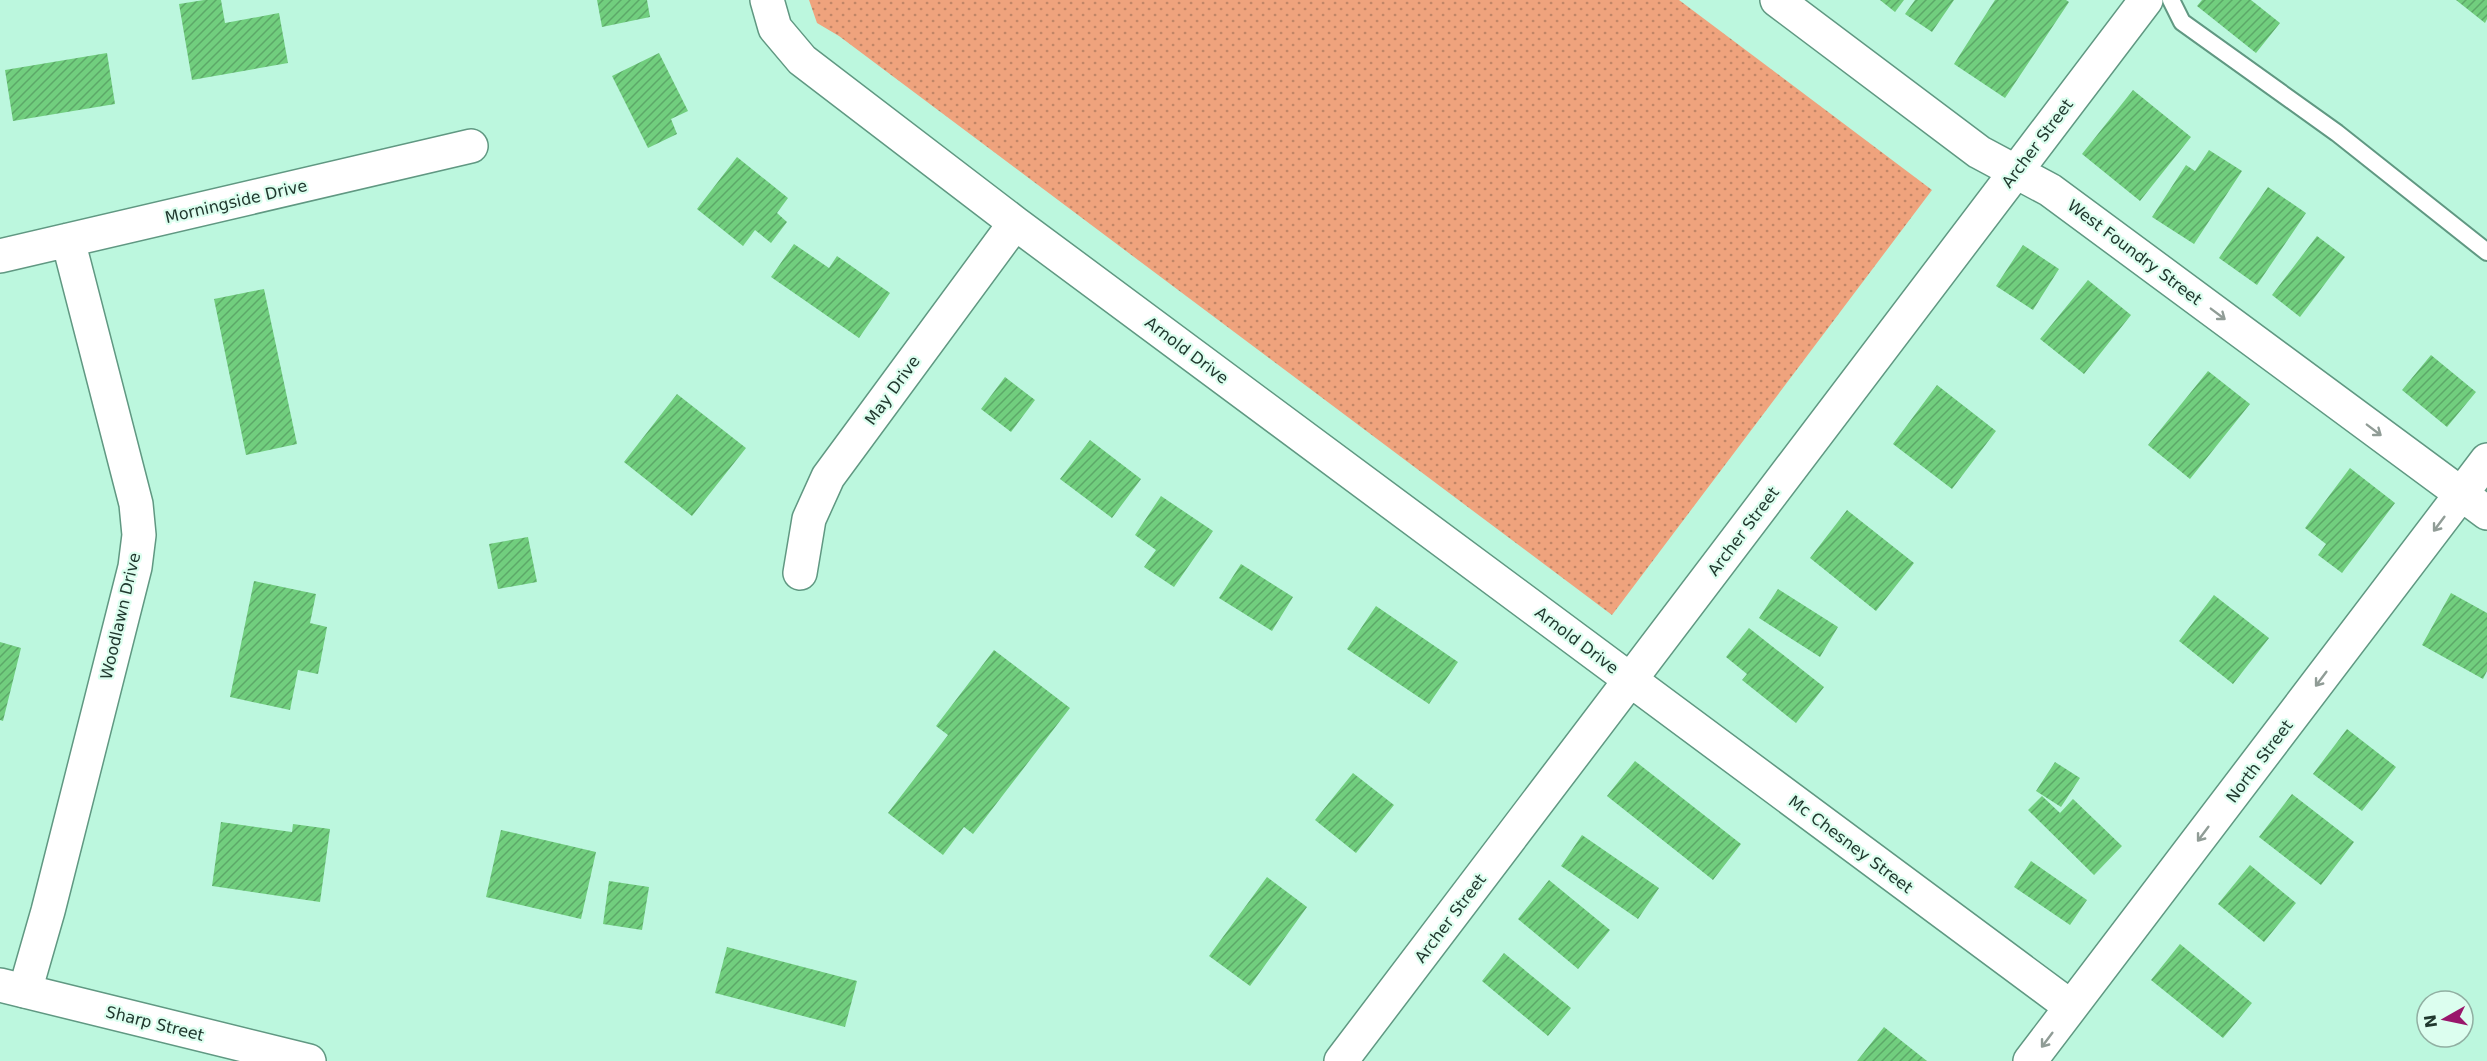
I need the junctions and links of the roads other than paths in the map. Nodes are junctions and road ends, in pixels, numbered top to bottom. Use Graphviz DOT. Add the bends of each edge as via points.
graph roads {
  1 [pos="767,0"];
  2 [pos="1777,0"];
  3 [pos="2146,0"];
  4 [pos="2171,0"];
  5 [pos="471,146"];
  6 [pos="2016,171"];
  7 [pos="1015,223"];
  8 [pos="68,240"];
  9 [pos="2487,252"];
  10 [pos="0,256"];
  11 [pos="2487,460"];
  12 [pos="2461,494"];
  13 [pos="2487,513"];
  14 [pos="800,573"];
  15 [pos="1631,680"];
  16 [pos="13,988"];
  17 [pos="2071,1007"];
  18 [pos="309,1061"];
  19 [pos="1341,1061"];
  20 [pos="2030,1061"];
  1 -- 7 [label="street, Arnold Drive" via="775,28 802,60"];
  2 -- 6 [label="street, West Foundry Street" via="1979,152"];
  3 -- 6 [label="street, Archer Street"];
  4 -- 9 [label="lane" via="2182,22 2337,133"];
  5 -- 8 [label="street, Morningside Drive"];
  6 -- 12 [label="street, West Foundry Street, one-way" via="2050,190"];
  6 -- 15 [label="street, Archer Street"];
  7 -- 14 [label="street, May Drive" via="828,477 809,519"];
  7 -- 15 [label="street, Arnold Drive"];
  8 -- 10 [label="street, Morningside Drive"];
  8 -- 16 [label="street, Woodlawn Drive" via="136,504 138,535 135,567 48,911"];
  11 -- 12 [label="street, North Street"];
  12 -- 13 [label="street, West Foundry Street"];
  12 -- 17 [label="street, North Street, one-way"];
  15 -- 17 [label="street, Mc Chesney Street"];
  15 -- 19 [label="street, Archer Street"];
  16 -- 18 [label="street, Sharp Street"];
  17 -- 20 [label="street, North Street, one-way"];
}
